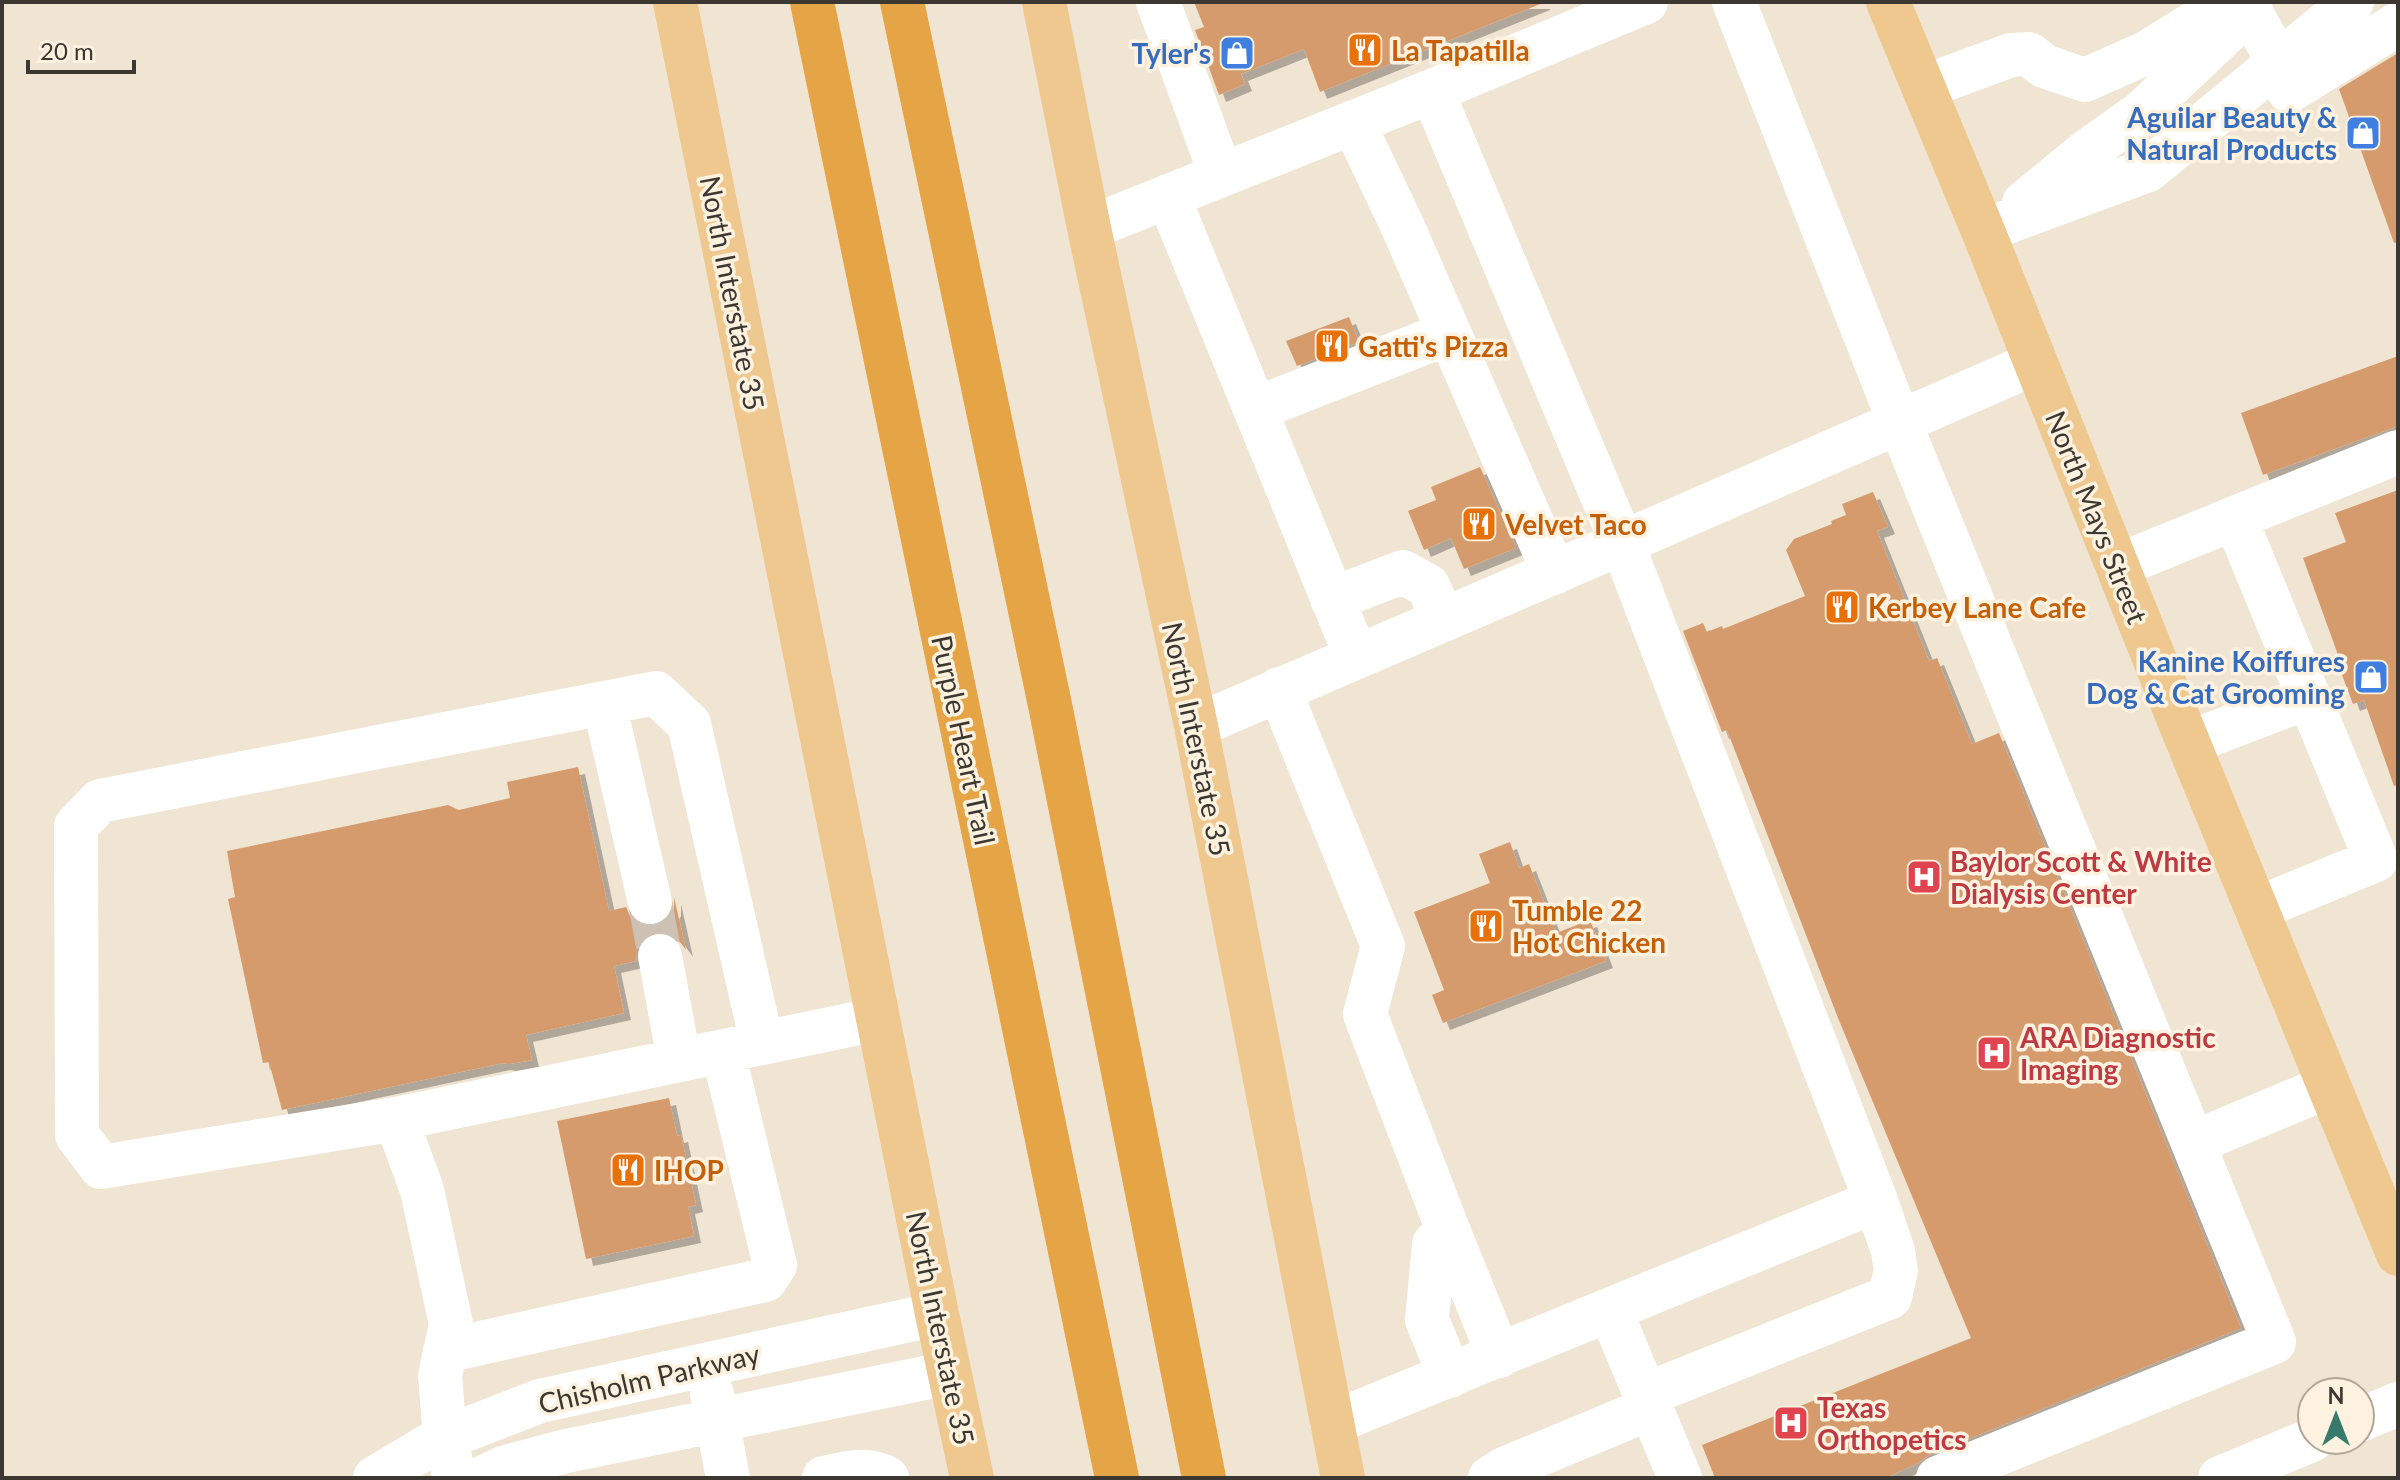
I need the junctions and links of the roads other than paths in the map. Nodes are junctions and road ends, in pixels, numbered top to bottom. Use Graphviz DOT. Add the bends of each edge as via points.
graph roads {
  1 [pos="675,2"];
  2 [pos="812,2"];
  3 [pos="902,2"];
  4 [pos="1044,2"];
  5 [pos="1158,2"];
  6 [pos="1646,2"];
  7 [pos="1734,2"];
  8 [pos="1888,2"];
  9 [pos="2352,2"];
  10 [pos="2254,6"];
  11 [pos="2398,24"];
  12 [pos="2284,77"];
  13 [pos="1924,87"];
  14 [pos="1432,91"];
  15 [pos="1353,122"];
  16 [pos="1221,175"];
  17 [pos="1168,196"];
  18 [pos="1089,228"];
  19 [pos="1983,231"];
  20 [pos="1449,333"];
  21 [pos="2035,363"];
  22 [pos="1255,409"];
  23 [pos="1899,421"];
  24 [pos="2398,452"];
  25 [pos="2235,518"];
  26 [pos="1622,543"];
  27 [pos="2117,566"];
  28 [pos="1554,573"];
  29 [pos="1332,599"];
  30 [pos="1443,619"];
  31 [pos="1356,656"];
  32 [pos="1279,689"];
  33 [pos="2309,697"];
  34 [pos="604,703"];
  35 [pos="1196,726"];
  36 [pos="2188,743"];
  37 [pos="2387,855"];
  38 [pos="650,902"];
  39 [pos="2256,909"];
  40 [pos="660,956"];
  41 [pos="878,1019"];
  42 [pos="743,1048"];
  43 [pos="679,1060"];
  44 [pos="2329,1086"];
  45 [pos="396,1119"];
  46 [pos="2193,1143"];
  47 [pos="1876,1201"];
  48 [pos="1448,1230"];
  49 [pos="2398,1254"];
  50 [pos="1610,1310"];
  51 [pos="937,1314"];
  52 [pos="445,1351"];
  53 [pos="1499,1356"];
  54 [pos="706,1365"];
  55 [pos="949,1373"];
  56 [pos="1450,1376"];
  57 [pos="1648,1402"];
  58 [pos="2398,1404"];
  59 [pos="2376,1413"];
  60 [pos="717,1421"];
  61 [pos="1332,1423"];
  62 [pos="2296,1452"];
  63 [pos="450,1458"];
  64 [pos="2275,1468"];
  65 [pos="375,1478"];
  66 [pos="482,1478"];
  67 [pos="728,1478"];
  68 [pos="824,1478"];
  69 [pos="887,1478"];
  70 [pos="972,1478"];
  71 [pos="1117,1478"];
  72 [pos="1204,1478"];
  73 [pos="1343,1478"];
  74 [pos="1490,1478"];
  75 [pos="1680,1478"];
  76 [pos="1938,1478"];
  77 [pos="2220,1478"];
  1 -- 41 [label="main road, North Interstate 35"];
  2 -- 71 [label="highway, Purple Heart Trail"];
  3 -- 72 [label="highway" via="1050,705"];
  4 -- 18 [label="main road, North Interstate 35"];
  5 -- 16 [label="street"];
  6 -- 14 [label="street"];
  7 -- 23 [label="street"];
  8 -- 13 [label="main road, North Mays Street"];
  9 -- 12 [label="street"];
  10 -- 12 [label="street"];
  10 -- 13 [label="street" via="2235,3 2209,14 2148,52 2085,80 2044,66 2029,54 2011,55"];
  10 -- 19 [label="street" via="2141,113"];
  11 -- 12 [label="street"];
  12 -- 19 [label="street" via="2148,170"];
  13 -- 19 [label="main road, North Mays Street"];
  14 -- 15 [label="street"];
  14 -- 26 [label="street"];
  15 -- 16 [label="street"];
  15 -- 20 [label="street"];
  16 -- 17 [label="street"];
  17 -- 18 [label="street"];
  17 -- 22 [label="street"];
  18 -- 35 [label="main road, North Interstate 35"];
  19 -- 21 [label="main road, North Mays Street"];
  20 -- 22 [label="street"];
  20 -- 28 [label="street"];
  21 -- 23 [label="street"];
  21 -- 27 [label="main road, North Mays Street"];
  22 -- 29 [label="street"];
  23 -- 26 [label="street"];
  23 -- 46 [label="street"];
  24 -- 25 [label="street"];
  25 -- 27 [label="street"];
  25 -- 33 [label="street"];
  26 -- 28 [label="street"];
  26 -- 47 [label="street"];
  27 -- 36 [label="main road, North Mays Street"];
  28 -- 30 [label="street"];
  29 -- 30 [label="street" via="1403,572 1428,586"];
  29 -- 31 [label="street"];
  30 -- 31 [label="street"];
  31 -- 32 [label="street"];
  32 -- 35 [label="street"];
  32 -- 48 [label="street" via="1383,946 1365,1014"];
  33 -- 36 [label="street"];
  33 -- 37 [label="street"];
  34 -- 38 [label="street"];
  34 -- 42 [label="street" via="656,693 689,724"];
  34 -- 45 [label="street" via="100,801 76,826 77,1135 101,1167"];
  35 -- 61 [label="main road, North Interstate 35"];
  36 -- 39 [label="main road, North Mays Street"];
  37 -- 39 [label="street"];
  39 -- 44 [label="main road, North Mays Street"];
  40 -- 43 [label="street"];
  41 -- 42 [label="street"];
  41 -- 51 [label="main road, North Interstate 35"];
  42 -- 43 [label="street"];
  42 -- 52 [label="street" via="775,1265 765,1280"];
  43 -- 45 [label="street"];
  44 -- 46 [label="street"];
  44 -- 49 [label="main road, North Mays Street"];
  45 -- 52 [label="street" via="422,1190 451,1324"];
  46 -- 76 [label="street" via="2274,1342"];
  47 -- 50 [label="street"];
  47 -- 57 [label="street" via="1896,1270 1890,1297"];
  48 -- 53 [label="street"];
  48 -- 56 [label="street" via="1434,1244 1427,1320"];
  50 -- 53 [label="street"];
  50 -- 57 [label="street"];
  51 -- 54 [label="street, Chisholm Parkway"];
  51 -- 55 [label="main road, North Interstate 35"];
  52 -- 63 [label="street" via="440,1376"];
  53 -- 56 [label="street"];
  54 -- 60 [label="street"];
  54 -- 63 [label="street, Chisholm Parkway" via="540,1401"];
  55 -- 60 [label="street, Chisholm Parkway"];
  55 -- 70 [label="main road, North Interstate 35"];
  56 -- 61 [label="street"];
  57 -- 74 [label="street"];
  57 -- 75 [label="street"];
  58 -- 59 [label="street"];
  60 -- 66 [label="street, Chisholm Parkway" via="562,1452"];
  60 -- 67 [label="street"];
  61 -- 73 [label="main road, North Interstate 35"];
  62 -- 64 [label="street"];
  63 -- 65 [label="street, Chisholm Parkway"];
  64 -- 77 [label="street"];
  68 -- 69 [label="street" via="857,1471"];
}
